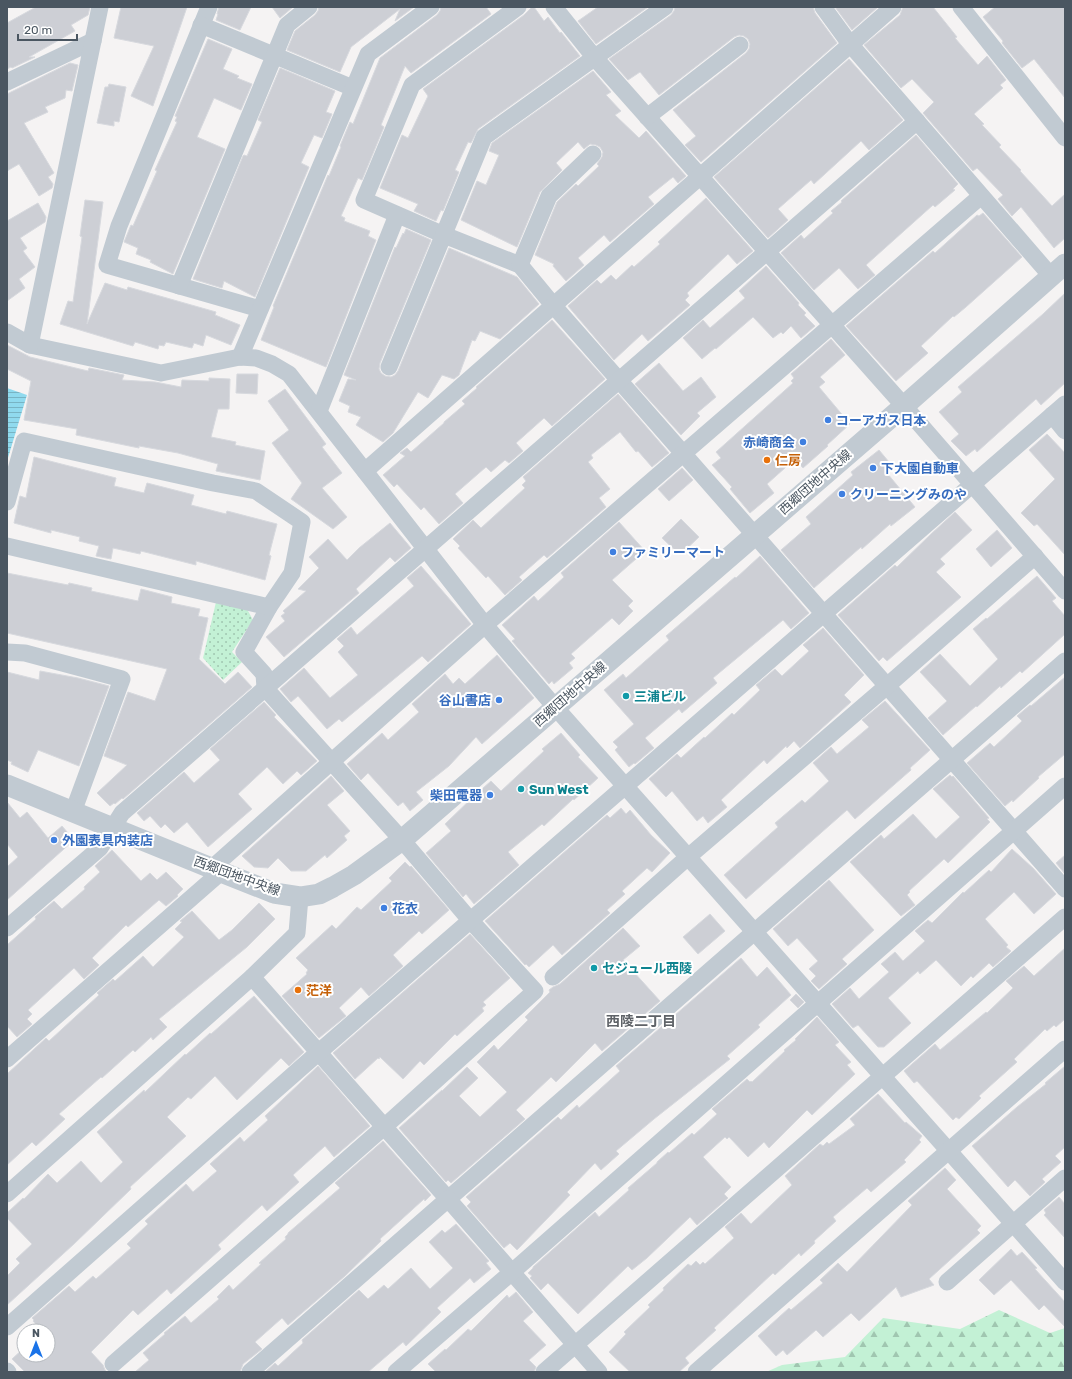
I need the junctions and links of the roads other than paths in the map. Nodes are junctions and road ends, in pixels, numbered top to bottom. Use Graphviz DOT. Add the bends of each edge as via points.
graph roads {
  1 [pos="100,7"];
  2 [pos="209,7"];
  3 [pos="309,7"];
  4 [pos="431,7"];
  5 [pos="518,7"];
  6 [pos="554,7"];
  7 [pos="665,7"];
  8 [pos="823,7"];
  9 [pos="893,7"];
  10 [pos="961,7"];
  11 [pos="201,25"];
  12 [pos="93,42"];
  13 [pos="850,44"];
  14 [pos="740,45"];
  15 [pos="274,55"];
  16 [pos="595,58"];
  17 [pos="7,82"];
  18 [pos="354,88"];
  19 [pos="647,117"];
  20 [pos="917,121"];
  21 [pos="1065,138"];
  22 [pos="593,154"];
  23 [pos="700,177"];
  24 [pos="981,196"];
  25 [pos="397,214"];
  26 [pos="444,235"];
  27 [pos="767,252"];
  28 [pos="520,265"];
  29 [pos="1058,270"];
  30 [pos="179,286"];
  31 [pos="553,306"];
  32 [pos="260,309"];
  33 [pos="832,325"];
  34 [pos="7,332"];
  35 [pos="30,345"];
  36 [pos="240,357"];
  37 [pos="389,367"];
  38 [pos="620,380"];
  39 [pos="1065,404"];
  40 [pos="904,406"];
  41 [pos="319,411"];
  42 [pos="1052,415"];
  43 [pos="1065,430"];
  44 [pos="684,454"];
  45 [pos="365,471"];
  46 [pos="972,484"];
  47 [pos="7,502"];
  48 [pos="755,535"];
  49 [pos="7,546"];
  50 [pos="425,549"];
  51 [pos="1035,556"];
  52 [pos="1065,591"];
  53 [pos="269,607"];
  54 [pos="823,613"];
  55 [pos="485,625"];
  56 [pos="7,652"];
  57 [pos="1065,661"];
  58 [pos="887,686"];
  59 [pos="265,688"];
  60 [pos="555,707"];
  61 [pos="952,760"];
  62 [pos="331,762"];
  63 [pos="624,786"];
  64 [pos="1065,786"];
  65 [pos="10,791"];
  66 [pos="73,812"];
  67 [pos="112,827"];
  68 [pos="1014,831"];
  69 [pos="402,840"];
  70 [pos="688,857"];
  71 [pos="216,870"];
  72 [pos="1065,889"];
  73 [pos="300,897"];
  74 [pos="1065,918"];
  75 [pos="470,920"];
  76 [pos="7,928"];
  77 [pos="754,932"];
  78 [pos="252,977"];
  79 [pos="553,977"];
  80 [pos="817,1003"];
  81 [pos="1065,1049"];
  82 [pos="319,1052"];
  83 [pos="7,1059"];
  84 [pos="883,1077"];
  85 [pos="384,1127"];
  86 [pos="948,1151"];
  87 [pos="1065,1178"];
  88 [pos="7,1194"];
  89 [pos="448,1199"];
  90 [pos="1013,1223"];
  91 [pos="512,1272"];
  92 [pos="947,1282"];
  93 [pos="1065,1282"];
  94 [pos="7,1327"];
  95 [pos="574,1345"];
  96 [pos="113,1364"];
  97 [pos="250,1372"];
  98 [pos="396,1372"];
  99 [pos="544,1372"];
  100 [pos="599,1372"];
  101 [pos="696,1372"];
  1 -- 12 [label="street"];
  2 -- 11 [label="street"];
  3 -- 15 [label="street" via="286,26"];
  4 -- 18 [label="street" via="368,54"];
  5 -- 25 [label="street" via="412,86 364,200"];
  6 -- 16 [label="street"];
  7 -- 16 [label="street"];
  8 -- 13 [label="street"];
  9 -- 13 [label="street"];
  10 -- 21 [label="street"];
  11 -- 15 [label="street"];
  11 -- 30 [label="street" via="118,226 107,265"];
  12 -- 17 [label="street"];
  12 -- 35 [label="street"];
  13 -- 20 [label="street"];
  13 -- 23 [label="street"];
  14 -- 19 [label="street"];
  15 -- 18 [label="street"];
  15 -- 30 [label="street"];
  16 -- 19 [label="street"];
  16 -- 26 [label="street" via="484,137"];
  18 -- 32 [label="street"];
  19 -- 23 [label="street"];
  20 -- 24 [label="street"];
  20 -- 27 [label="street"];
  22 -- 28 [label="street" via="549,196"];
  23 -- 27 [label="street"];
  23 -- 31 [label="street"];
  24 -- 29 [label="street"];
  24 -- 33 [label="street"];
  25 -- 26 [label="street"];
  25 -- 41 [label="street"];
  26 -- 28 [label="street"];
  26 -- 37 [label="street"];
  27 -- 33 [label="street"];
  27 -- 38 [label="street"];
  28 -- 31 [label="street"];
  29 -- 40 [label="street, 西郷団地中央線"];
  30 -- 32 [label="street"];
  31 -- 38 [label="street"];
  31 -- 45 [label="street"];
  32 -- 36 [label="street"];
  33 -- 40 [label="street"];
  33 -- 44 [label="street"];
  34 -- 35 [label="street"];
  35 -- 36 [label="street" via="161,373"];
  36 -- 41 [label="street" via="256,358 289,374"];
  38 -- 44 [label="street"];
  38 -- 50 [label="street"];
  39 -- 42 [label="street"];
  40 -- 46 [label="street"];
  40 -- 48 [label="street, 西郷団地中央線"];
  41 -- 45 [label="street"];
  42 -- 43 [label="street"];
  42 -- 46 [label="street"];
  44 -- 48 [label="street"];
  44 -- 55 [label="street"];
  45 -- 50 [label="street"];
  46 -- 51 [label="street"];
  46 -- 54 [label="street"];
  47 -- 53 [label="street" via="24,441 256,491 302,522 292,573"];
  48 -- 54 [label="street"];
  48 -- 60 [label="street, 西郷団地中央線"];
  49 -- 53 [label="street"];
  50 -- 55 [label="street"];
  50 -- 59 [label="street"];
  51 -- 52 [label="street"];
  51 -- 58 [label="street"];
  53 -- 59 [label="street" via="244,652 264,674"];
  54 -- 58 [label="street"];
  54 -- 63 [label="street"];
  55 -- 60 [label="street"];
  55 -- 62 [label="street"];
  56 -- 66 [label="street" via="25,653 122,679"];
  57 -- 61 [label="street"];
  58 -- 61 [label="street"];
  58 -- 70 [label="street"];
  59 -- 62 [label="street"];
  59 -- 67 [label="street" via="122,813"];
  60 -- 63 [label="street"];
  60 -- 69 [label="street, 西郷団地中央線"];
  61 -- 68 [label="street"];
  61 -- 77 [label="street"];
  62 -- 69 [label="street"];
  62 -- 71 [label="street"];
  63 -- 70 [label="street"];
  63 -- 75 [label="street"];
  64 -- 68 [label="street"];
  65 -- 66 [label="street, 西郷団地中央線"];
  66 -- 67 [label="street, 西郷団地中央線"];
  67 -- 71 [label="street, 西郷団地中央線"];
  67 -- 76 [label="street" via="100,848"];
  68 -- 72 [label="street"];
  68 -- 80 [label="street"];
  69 -- 73 [label="street, 西郷団地中央線" via="333,887 319,894"];
  69 -- 75 [label="street"];
  70 -- 77 [label="street"];
  70 -- 79 [label="street"];
  71 -- 73 [label="street, 西郷団地中央線" via="274,892"];
  71 -- 83 [label="street"];
  73 -- 78 [label="street" via="297,933"];
  74 -- 84 [label="street"];
  75 -- 82 [label="street"];
  75 -- 85 [label="street" via="535,991"];
  77 -- 80 [label="street"];
  77 -- 89 [label="street"];
  78 -- 82 [label="street"];
  78 -- 88 [label="street"];
  80 -- 84 [label="street"];
  80 -- 91 [label="street"];
  81 -- 86 [label="street"];
  82 -- 85 [label="street"];
  82 -- 94 [label="street"];
  84 -- 86 [label="street"];
  84 -- 95 [label="street"];
  85 -- 89 [label="street"];
  85 -- 96 [label="street"];
  86 -- 90 [label="street"];
  86 -- 101 [label="street"];
  87 -- 90 [label="street"];
  89 -- 91 [label="street"];
  89 -- 97 [label="street"];
  90 -- 92 [label="street"];
  90 -- 93 [label="street"];
  91 -- 95 [label="street"];
  91 -- 98 [label="street"];
  95 -- 99 [label="street"];
  95 -- 100 [label="street"];
}
